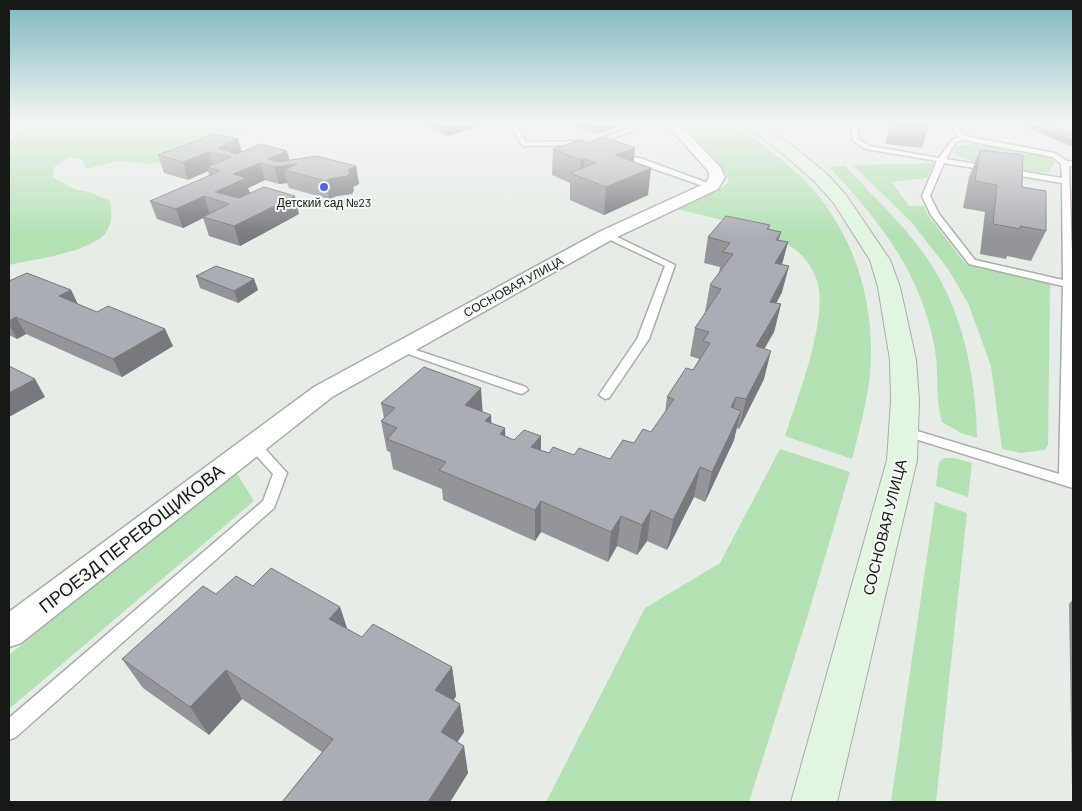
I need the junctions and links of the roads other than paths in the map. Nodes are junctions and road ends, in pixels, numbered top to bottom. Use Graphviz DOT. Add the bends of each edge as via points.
graph roads {
  1 [pos="941,160"];
  2 [pos="638,161"];
  3 [pos="706,161"];
  4 [pos="801,161"];
  5 [pos="946,161"];
  6 [pos="1069,163"];
  7 [pos="1065,182"];
  8 [pos="712,186"];
  9 [pos="607,235"];
  10 [pos="1071,284"];
  11 [pos="401,348"];
  12 [pos="522,390"];
  13 [pos="604,395"];
  14 [pos="904,431"];
  15 [pos="253,444"];
  16 [pos="1070,482"];
  17 [pos="9,632"];
  18 [pos="9,730"];
  19 [pos="814,802"];
  1 -- 10 [label="lane" via="926,196 935,215 972,262"];
  2 -- 8 [label="lane"];
  3 -- 8 [label="street" via="716,172"];
  4 -- 14 [label="street, СОСНОВАЯ УЛИЦА" via="840,199 880,260 889,287 903,360"];
  5 -- 7 [label="lane"];
  6 -- 7 [label="lane"];
  7 -- 10 [label="lane"];
  8 -- 9 [label="street, СОСНОВАЯ УЛИЦА"];
  9 -- 11 [label="street, СОСНОВАЯ УЛИЦА"];
  9 -- 13 [label="lane" via="670,265 643,339"];
  10 -- 16 [label="lane"];
  11 -- 12 [label="lane"];
  11 -- 15 [label="street, СОСНОВАЯ УЛИЦА" via="323,392"];
  14 -- 16 [label="lane"];
  14 -- 19 [label="street, СОСНОВАЯ УЛИЦА" via="902,460"];
  15 -- 17 [label="street, ПРОЕЗД ПЕРЕВОЩИКОВА"];
  15 -- 18 [label="lane" via="280,472 269,504"];
}
